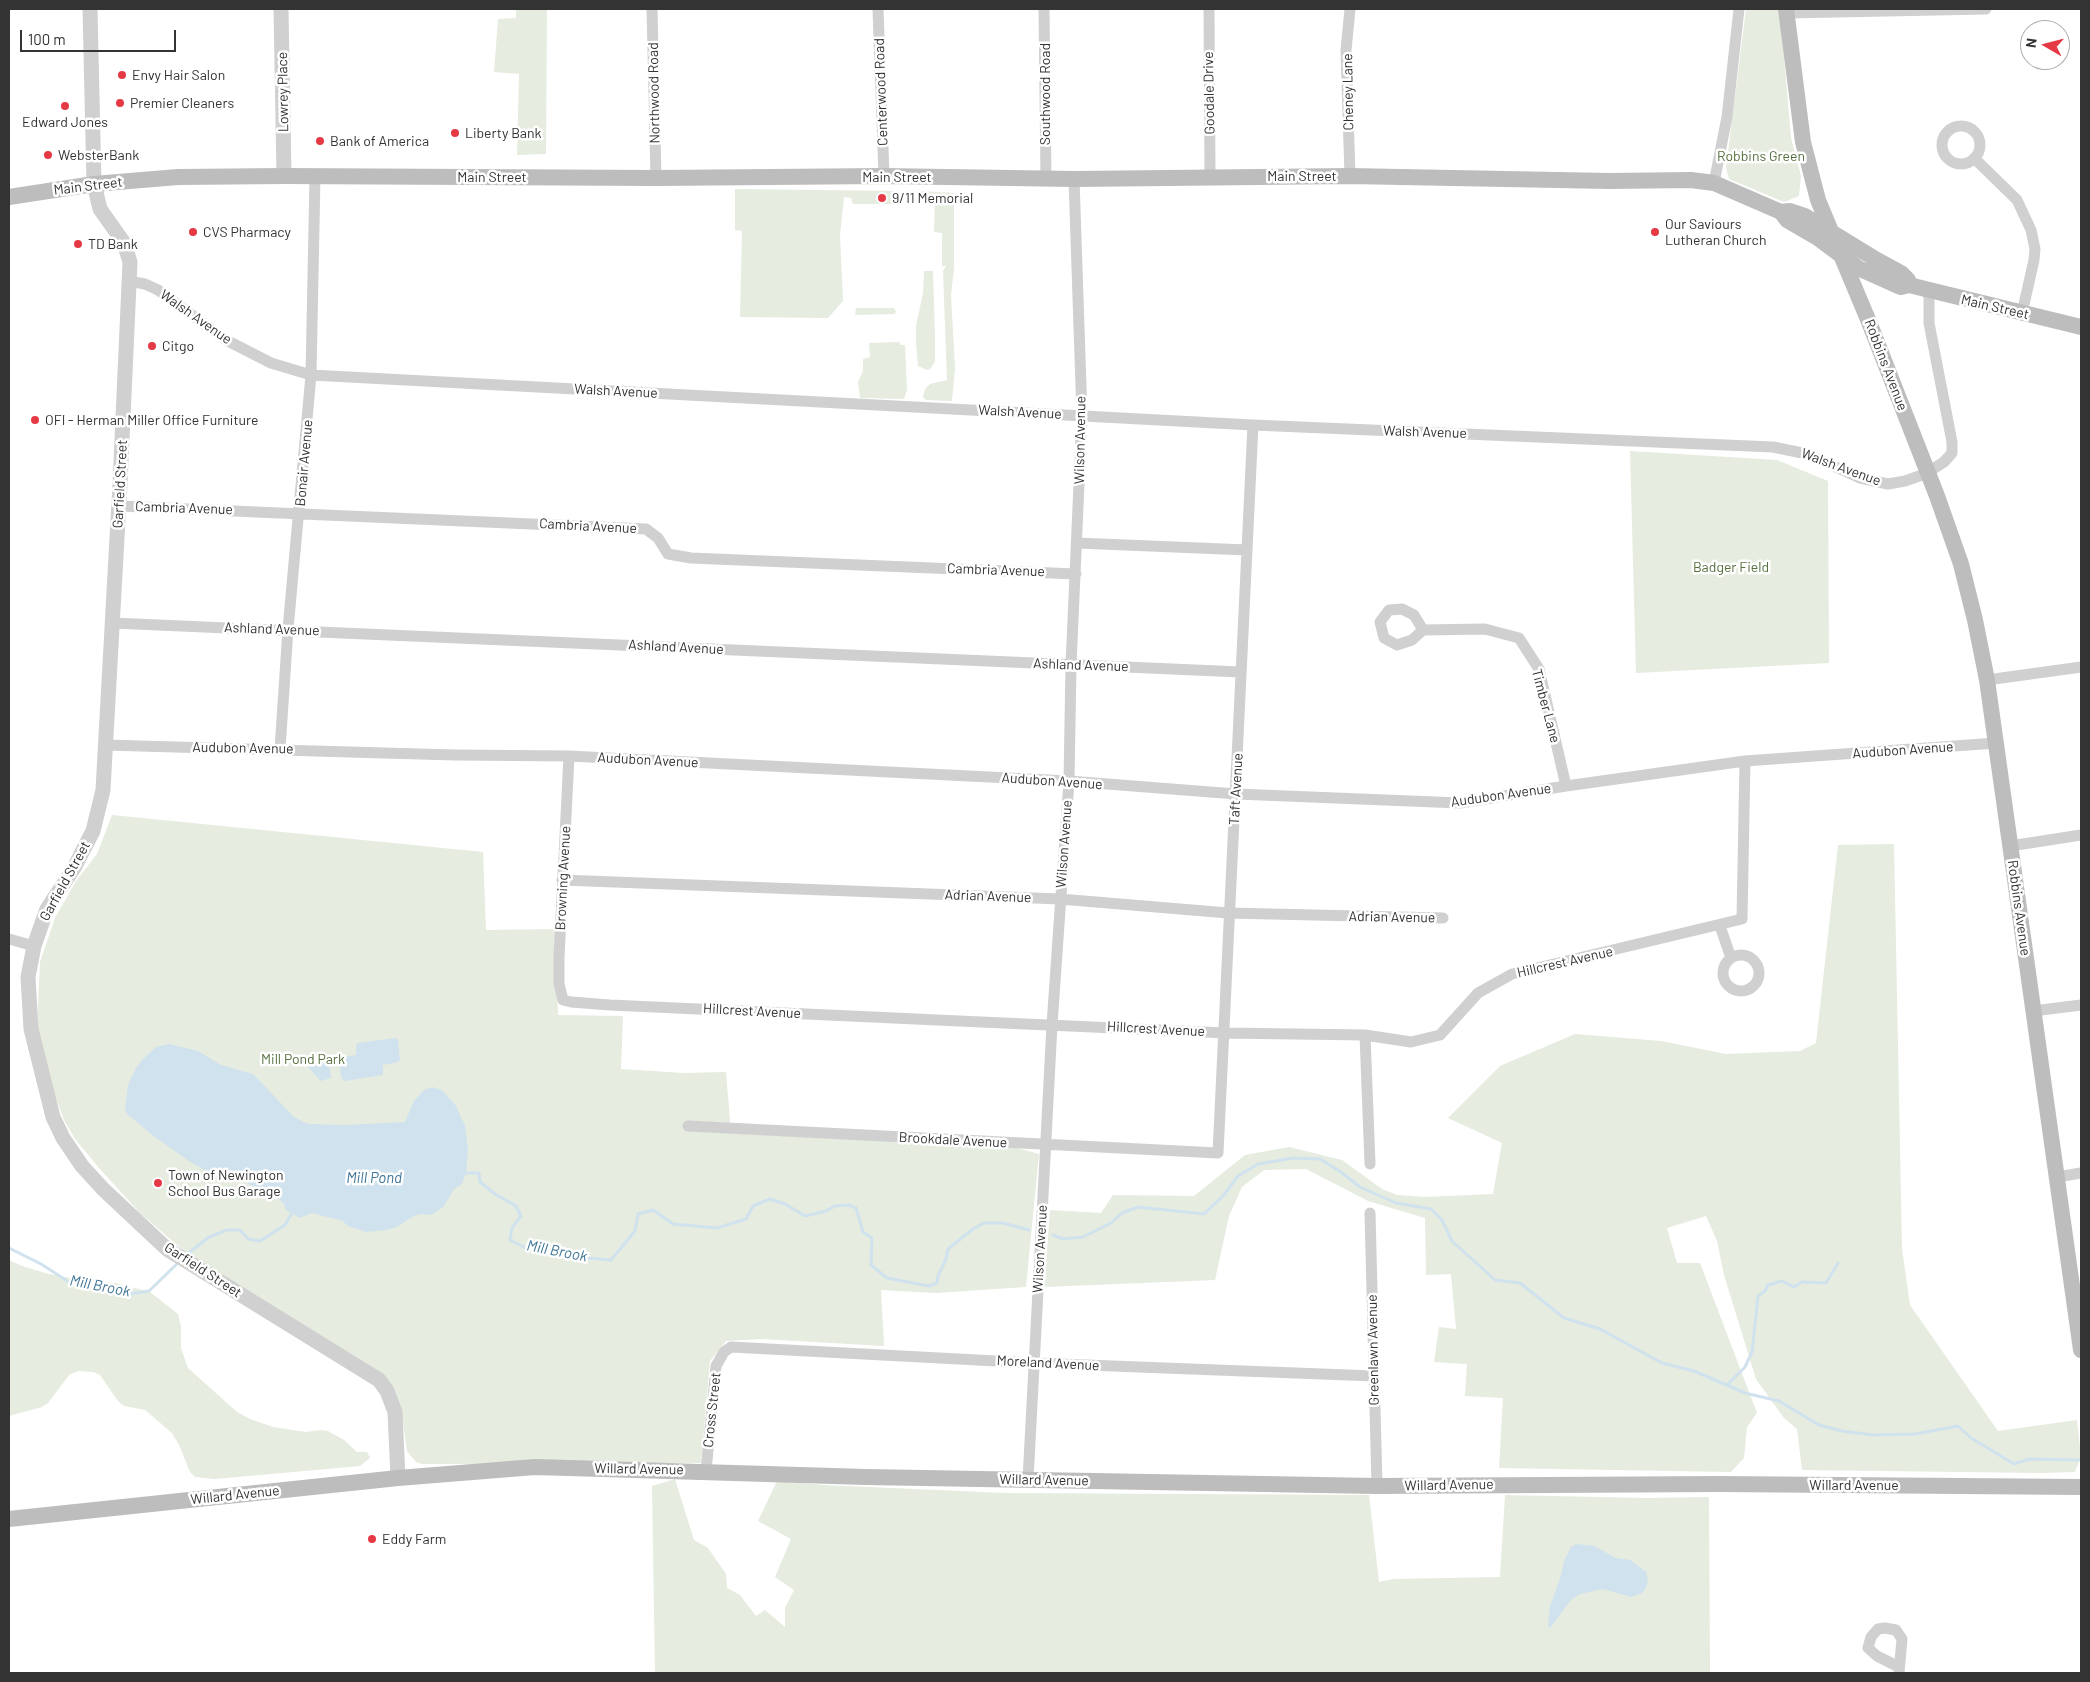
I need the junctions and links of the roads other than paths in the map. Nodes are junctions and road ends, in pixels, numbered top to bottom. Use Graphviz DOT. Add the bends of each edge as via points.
graph roads {
  1 [pos="90,9"];
  2 [pos="281,9"];
  3 [pos="652,9"];
  4 [pos="878,9"];
  5 [pos="1044,9"];
  6 [pos="1208,9"];
  7 [pos="1350,9"];
  8 [pos="1739,9"];
  9 [pos="1986,9"];
  10 [pos="1787,11"];
  11 [pos="1974,158"];
  12 [pos="284,176"];
  13 [pos="315,176"];
  14 [pos="884,176"];
  15 [pos="1210,176"];
  16 [pos="1350,176"];
  17 [pos="656,178"];
  18 [pos="1046,179"];
  19 [pos="1074,179"];
  20 [pos="1714,183"];
  21 [pos="94,184"];
  22 [pos="9,197"];
  23 [pos="1781,212"];
  24 [pos="1832,233"];
  25 [pos="1843,258"];
  26 [pos="129,281"];
  27 [pos="1909,285"];
  28 [pos="1929,291"];
  29 [pos="2022,313"];
  30 [pos="2081,327"];
  31 [pos="311,375"];
  32 [pos="1082,416"];
  33 [pos="1253,425"];
  34 [pos="1928,472"];
  35 [pos="119,506"];
  36 [pos="300,513"];
  37 [pos="1077,543"];
  38 [pos="1247,550"];
  39 [pos="1076,574"];
  40 [pos="112,623"];
  41 [pos="288,629"];
  42 [pos="1423,630"];
  43 [pos="1071,665"];
  44 [pos="2081,667"];
  45 [pos="1240,672"];
  46 [pos="1987,680"];
  47 [pos="1996,743"];
  48 [pos="105,745"];
  49 [pos="280,749"];
  50 [pos="570,756"];
  51 [pos="1745,761"];
  52 [pos="1068,781"];
  53 [pos="1566,786"];
  54 [pos="1236,794"];
  55 [pos="2081,835"];
  56 [pos="2010,846"];
  57 [pos="562,880"];
  58 [pos="1060,899"];
  59 [pos="1228,913"];
  60 [pos="1443,918"];
  61 [pos="1720,926"];
  62 [pos="9,939"];
  63 [pos="34,946"];
  64 [pos="1731,958"];
  65 [pos="563,1000"];
  66 [pos="2081,1004"];
  67 [pos="2033,1011"];
  68 [pos="1052,1025"];
  69 [pos="1226,1033"];
  70 [pos="1365,1035"];
  71 [pos="688,1126"];
  72 [pos="1046,1145"];
  73 [pos="1218,1153"];
  74 [pos="1370,1164"];
  75 [pos="2081,1173"];
  76 [pos="2057,1177"];
  77 [pos="1370,1213"];
  78 [pos="2081,1343"];
  79 [pos="724,1352"];
  80 [pos="1034,1363"];
  81 [pos="1374,1376"];
  82 [pos="706,1470"];
  83 [pos="398,1478"];
  84 [pos="1028,1480"];
  85 [pos="1377,1486"];
  86 [pos="2081,1487"];
  87 [pos="9,1519"];
  1 -- 21 [label="street, Garfield Street"];
  2 -- 12 [label="street, Lowrey Place"];
  3 -- 17 [label="street, Northwood Road"];
  4 -- 14 [label="street, Centerwood Road"];
  5 -- 18 [label="street, Southwood Road"];
  6 -- 15 [label="street, Goodale Drive"];
  7 -- 16 [label="street, Cheney Lane" via="1346,50"];
  8 -- 20 [label="street" via="1727,117"];
  9 -- 10 [label="street"];
  10 -- 24 [label="main road, Robbins Avenue" via="1803,142 1818,200"];
  11 -- 29 [label="street" via="2018,200 2031,230 2034,254"];
  12 -- 13 [label="main road, Main Street"];
  12 -- 21 [label="main road, Main Street" via="178,177"];
  13 -- 17 [label="main road, Main Street"];
  13 -- 31 [label="street, Bonair Avenue"];
  14 -- 17 [label="main road, Main Street"];
  14 -- 18 [label="main road, Main Street"];
  15 -- 16 [label="main road, Main Street"];
  15 -- 19 [label="main road, Main Street"];
  16 -- 20 [label="main road, Main Street" via="1691,180"];
  18 -- 19 [label="main road, Main Street"];
  19 -- 32 [label="street, Wilson Avenue"];
  20 -- 23 [label="main road, Main Street"];
  21 -- 22 [label="main road, Main Street"];
  21 -- 26 [label="street, Garfield Street" via="100,209 127,250"];
  23 -- 24 [label="main road" via="1796,212"];
  23 -- 25 [label="main road, Main Street" via="1787,220"];
  24 -- 25 [label="main road, Robbins Avenue"];
  24 -- 27 [label="main road" via="1901,273"];
  25 -- 27 [label="main road, Main Street" via="1888,283 1901,287"];
  25 -- 34 [label="main road, Robbins Avenue"];
  26 -- 31 [label="street, Walsh Avenue" via="158,290 226,340 271,363"];
  26 -- 35 [label="street, Garfield Street"];
  27 -- 28 [label="main road, Main Street"];
  28 -- 29 [label="main road, Main Street"];
  28 -- 34 [label="street" via="1929,323 1953,447 1950,458"];
  29 -- 30 [label="main road, Main Street"];
  31 -- 32 [label="street, Walsh Avenue"];
  31 -- 36 [label="street, Bonair Avenue"];
  32 -- 33 [label="street, Walsh Avenue"];
  32 -- 37 [label="street, Wilson Avenue"];
  33 -- 34 [label="street, Walsh Avenue" via="1773,447 1807,454 1860,478 1888,484"];
  33 -- 38 [label="street, Taft Avenue"];
  34 -- 46 [label="main road, Robbins Avenue" via="1961,564"];
  35 -- 36 [label="street, Cambria Avenue"];
  35 -- 40 [label="street, Garfield Street"];
  36 -- 39 [label="street, Cambria Avenue" via="646,528 658,538 668,554 691,558"];
  36 -- 41 [label="street, Bonair Avenue"];
  37 -- 38 [label="street"];
  37 -- 39 [label="street, Wilson Avenue"];
  38 -- 45 [label="street, Taft Avenue"];
  39 -- 43 [label="street, Wilson Avenue"];
  40 -- 41 [label="street, Ashland Avenue"];
  40 -- 48 [label="street, Garfield Street"];
  41 -- 43 [label="street, Ashland Avenue"];
  41 -- 49 [label="street, Bonair Avenue"];
  42 -- 53 [label="street, Timber Lane" via="1485,629 1518,638 1539,669"];
  43 -- 45 [label="street, Ashland Avenue"];
  43 -- 52 [label="street, Wilson Avenue"];
  44 -- 46 [label="street"];
  45 -- 54 [label="street, Taft Avenue"];
  46 -- 47 [label="main road, Robbins Avenue"];
  47 -- 51 [label="street, Audubon Avenue"];
  47 -- 56 [label="main road, Robbins Avenue"];
  48 -- 49 [label="street, Audubon Avenue"];
  48 -- 63 [label="street, Garfield Street" via="103,790 92,831 74,868 47,909"];
  49 -- 50 [label="street, Audubon Avenue"];
  50 -- 52 [label="street, Audubon Avenue"];
  50 -- 57 [label="street, Browning Avenue"];
  51 -- 53 [label="street, Audubon Avenue"];
  51 -- 61 [label="street, Hillcrest Avenue" via="1742,919"];
  52 -- 54 [label="street, Audubon Avenue"];
  52 -- 58 [label="street, Wilson Avenue"];
  53 -- 54 [label="street, Audubon Avenue" via="1460,803"];
  54 -- 59 [label="street, Taft Avenue"];
  55 -- 56 [label="street"];
  56 -- 67 [label="main road, Robbins Avenue"];
  57 -- 58 [label="street, Adrian Avenue"];
  57 -- 65 [label="street, Browning Avenue" via="559,984"];
  58 -- 59 [label="street, Adrian Avenue"];
  58 -- 68 [label="street, Wilson Avenue"];
  59 -- 60 [label="street, Adrian Avenue"];
  59 -- 69 [label="street, Taft Avenue"];
  61 -- 64 [label="street"];
  61 -- 70 [label="street, Hillcrest Avenue" via="1512,974 1478,993 1440,1035 1410,1042"];
  62 -- 63 [label="street"];
  63 -- 83 [label="street, Garfield Street" via="28,977 31,1029 57,1124 82,1166 167,1249 379,1380 395,1412"];
  65 -- 68 [label="street, Hillcrest Avenue" via="610,1005"];
  66 -- 67 [label="street"];
  67 -- 76 [label="main road, Robbins Avenue"];
  68 -- 69 [label="street, Hillcrest Avenue"];
  68 -- 72 [label="street, Wilson Avenue"];
  69 -- 70 [label="street, Hillcrest Avenue"];
  69 -- 73 [label="street, Taft Avenue"];
  70 -- 74 [label="street"];
  71 -- 72 [label="street, Brookdale Avenue"];
  72 -- 73 [label="street, Brookdale Avenue"];
  72 -- 80 [label="street, Wilson Avenue"];
  75 -- 76 [label="street"];
  76 -- 78 [label="main road, Robbins Avenue"];
  77 -- 81 [label="street, Greenlawn Avenue"];
  79 -- 80 [label="street, Moreland Avenue" via="731,1347 742,1347"];
  79 -- 82 [label="street, Cross Street" via="716,1366"];
  80 -- 81 [label="street, Moreland Avenue"];
  80 -- 84 [label="street, Wilson Avenue"];
  81 -- 85 [label="street, Greenlawn Avenue"];
  82 -- 83 [label="main road, Willard Avenue" via="535,1467"];
  82 -- 84 [label="main road, Willard Avenue"];
  83 -- 87 [label="main road, Willard Avenue"];
  84 -- 85 [label="main road, Willard Avenue"];
  85 -- 86 [label="main road, Willard Avenue"];
}
